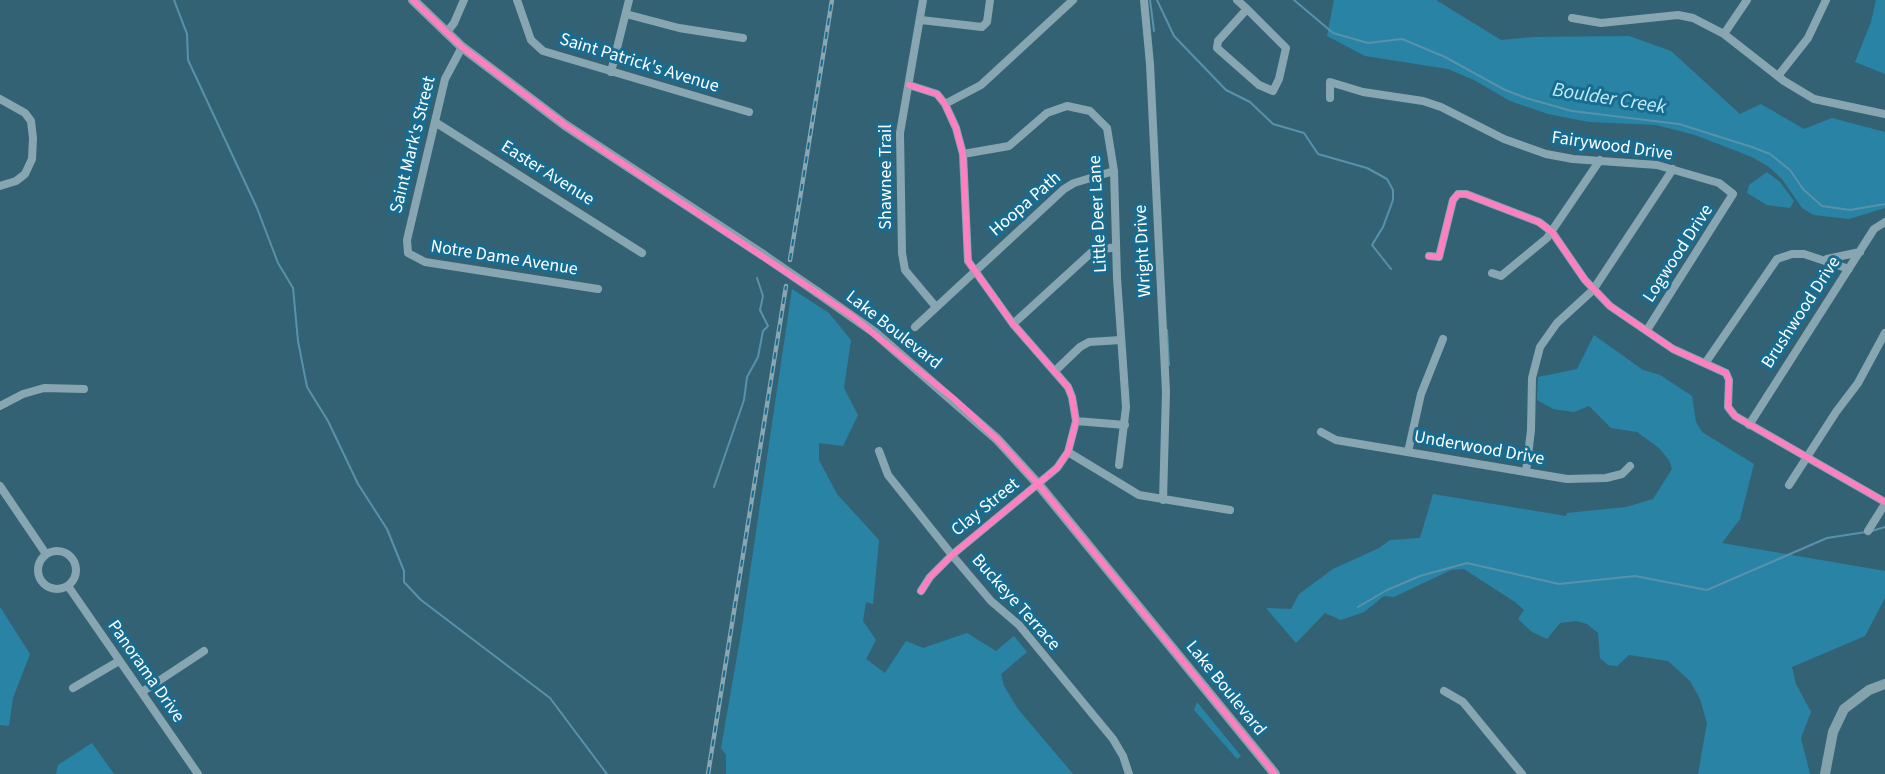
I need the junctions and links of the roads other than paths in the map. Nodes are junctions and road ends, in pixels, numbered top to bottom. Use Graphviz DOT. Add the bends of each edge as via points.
graph roads {
  1 [pos="413,0"];
  2 [pos="464,0"];
  3 [pos="517,0"];
  4 [pos="629,0"];
  5 [pos="923,0"];
  6 [pos="990,0"];
  7 [pos="1073,0"];
  8 [pos="1144,0"];
  9 [pos="1237,0"];
  10 [pos="1747,0"];
  11 [pos="1826,0"];
  12 [pos="1247,9"];
  13 [pos="626,14"];
  14 [pos="1572,18"];
  15 [pos="921,20"];
  16 [pos="446,33"];
  17 [pos="1724,34"];
  18 [pos="743,38"];
  19 [pos="462,47"];
  20 [pos="611,72"];
  21 [pos="1778,76"];
  22 [pos="909,85"];
  23 [pos="1330,98"];
  24 [pos="0,99"];
  25 [pos="945,104"];
  26 [pos="749,112"];
  27 [pos="1885,114"];
  28 [pos="435,122"];
  29 [pos="963,154"];
  30 [pos="1600,160"];
  31 [pos="1673,169"];
  32 [pos="1113,171"];
  33 [pos="0,186"];
  34 [pos="1734,194"];
  35 [pos="1885,222"];
  36 [pos="1552,232"];
  37 [pos="1116,247"];
  38 [pos="1860,252"];
  39 [pos="408,253"];
  40 [pos="642,253"];
  41 [pos="1429,256"];
  42 [pos="1826,259"];
  43 [pos="1849,269"];
  44 [pos="975,273"];
  45 [pos="1492,273"];
  46 [pos="598,289"];
  47 [pos="1593,290"];
  48 [pos="936,307"];
  49 [pos="1013,324"];
  50 [pos="915,327"];
  51 [pos="1647,330"];
  52 [pos="1885,333"];
  53 [pos="1443,339"];
  54 [pos="1121,340"];
  55 [pos="1706,362"];
  56 [pos="1055,371"];
  57 [pos="84,389"];
  58 [pos="0,406"];
  59 [pos="1076,421"];
  60 [pos="1749,424"];
  61 [pos="1125,425"];
  62 [pos="1321,432"];
  63 [pos="879,451"];
  64 [pos="1068,452"];
  65 [pos="1408,452"];
  66 [pos="1806,459"];
  67 [pos="1119,465"];
  68 [pos="1630,466"];
  69 [pos="1526,472"];
  70 [pos="1038,484"];
  71 [pos="1789,485"];
  72 [pos="0,486"];
  73 [pos="1163,500"];
  74 [pos="1885,503"];
  75 [pos="1230,510"];
  76 [pos="1868,531"];
  77 [pos="45,554"];
  78 [pos="952,555"];
  79 [pos="68,586"];
  80 [pos="921,591"];
  81 [pos="204,651"];
  82 [pos="119,661"];
  83 [pos="1885,684"];
  84 [pos="73,688"];
  85 [pos="142,692"];
  86 [pos="1447,692"];
  87 [pos="198,774"];
  88 [pos="1129,774"];
  89 [pos="1275,774"];
  90 [pos="1522,774"];
  91 [pos="1826,774"];
  1 -- 16 [label="main road, Lake Boulevard"];
  2 -- 16 [label="street"];
  3 -- 20 [label="street, Saint Patrick's Avenue" via="537,47"];
  4 -- 13 [label="street"];
  5 -- 15 [label="street, Shawnee Trail"];
  6 -- 15 [label="street" via="987,22 982,27"];
  7 -- 25 [label="street" via="981,85"];
  8 -- 73 [label="street, Wright Drive" via="1166,392"];
  9 -- 12 [label="street"];
  10 -- 17 [label="street"];
  11 -- 21 [label="street" via="1808,38"];
  12 -- 12 [label="street" via="1286,48 1280,80 1272,91 1259,85 1216,48"];
  13 -- 18 [label="street" via="702,33"];
  13 -- 20 [label="street"];
  14 -- 17 [label="street" via="1601,23 1678,15 1700,20"];
  15 -- 22 [label="street, Shawnee Trail"];
  16 -- 19 [label="main road, Lake Boulevard"];
  17 -- 21 [label="street"];
  19 -- 28 [label="street, Saint Mark's Street" via="446,74"];
  19 -- 70 [label="main road, Lake Boulevard, bridge" via="565,125 874,332 954,399"];
  20 -- 26 [label="street, Saint Patrick's Avenue"];
  21 -- 27 [label="street" via="1814,99"];
  22 -- 25 [label="street" via="931,91"];
  22 -- 48 [label="street, Shawnee Trail" via="899,139 903,265"];
  23 -- 30 [label="street, Fairywood Drive" via="1330,82 1363,92 1416,99 1442,107 1525,147 1562,157"];
  24 -- 33 [label="street" via="26,113 33,138 32,159 25,174"];
  25 -- 29 [label="street"];
  28 -- 39 [label="street, Saint Mark's Street" via="407,240"];
  28 -- 40 [label="street, Easter Avenue"];
  29 -- 32 [label="street, Little Deer Lane" via="1009,146 1047,113 1074,106 1090,111 1107,128"];
  29 -- 44 [label="street" via="966,257"];
  30 -- 31 [label="street, Fairywood Drive"];
  30 -- 36 [label="street"];
  31 -- 34 [label="street, Fairywood Drive" via="1719,183"];
  31 -- 47 [label="street"];
  32 -- 37 [label="street, Little Deer Lane"];
  32 -- 44 [label="street, Hoopa Path" via="1064,189"];
  34 -- 51 [label="street, Logwood Drive"];
  35 -- 38 [label="street, Brushwood Drive" via="1874,229"];
  36 -- 41 [label="street" via="1534,219 1461,193 1453,200 1439,257"];
  36 -- 45 [label="street" via="1501,276"];
  36 -- 47 [label="street"];
  37 -- 49 [label="street" via="1093,251"];
  37 -- 54 [label="street, Little Deer Lane"];
  38 -- 42 [label="street"];
  38 -- 43 [label="street, Brushwood Drive"];
  39 -- 46 [label="street, Notre Dame Avenue" via="425,262"];
  42 -- 43 [label="street"];
  42 -- 55 [label="street" via="1786,255 1771,265"];
  43 -- 60 [label="street, Brushwood Drive"];
  44 -- 48 [label="street, Hoopa Path"];
  44 -- 49 [label="street"];
  47 -- 51 [label="street"];
  47 -- 69 [label="street" via="1557,323 1538,354 1532,378 1532,430"];
  48 -- 50 [label="street, Hoopa Path"];
  49 -- 56 [label="street"];
  51 -- 55 [label="street" via="1673,349"];
  52 -- 66 [label="street" via="1858,383"];
  53 -- 65 [label="street" via="1421,394"];
  54 -- 56 [label="street" via="1089,342"];
  54 -- 61 [label="street, Little Deer Lane"];
  55 -- 60 [label="street" via="1728,377 1728,407"];
  56 -- 59 [label="street" via="1070,392"];
  57 -- 58 [label="street" via="44,388"];
  59 -- 61 [label="street"];
  59 -- 64 [label="street"];
  60 -- 66 [label="street"];
  61 -- 67 [label="street, Little Deer Lane"];
  62 -- 65 [label="street, Underwood Drive" via="1336,440"];
  63 -- 78 [label="street, Buckeye Terrace" via="888,475"];
  64 -- 70 [label="street, Clay Street"];
  64 -- 73 [label="street" via="1130,491"];
  65 -- 69 [label="street, Underwood Drive"];
  66 -- 71 [label="street"];
  66 -- 74 [label="street"];
  68 -- 69 [label="street, Underwood Drive" via="1622,474 1598,479"];
  70 -- 78 [label="street, Clay Street"];
  70 -- 89 [label="main road, Lake Boulevard"];
  72 -- 77 [label="street"];
  73 -- 75 [label="street"];
  74 -- 76 [label="street"];
  77 -- 79 [label="street" via="57,551 72,558 76,576"];
  77 -- 79 [label="street" via="37,569 40,582 50,589"];
  78 -- 80 [label="street, Clay Street"];
  78 -- 88 [label="street, Buckeye Terrace" via="991,601 1019,625 1113,740"];
  79 -- 82 [label="street, Panorama Drive"];
  81 -- 85 [label="street"];
  82 -- 84 [label="street"];
  82 -- 85 [label="street, Panorama Drive"];
  83 -- 91 [label="main road" via="1869,690 1844,709 1833,732"];
  85 -- 87 [label="street, Panorama Drive"];
  86 -- 90 [label="street" via="1462,702"];
}
